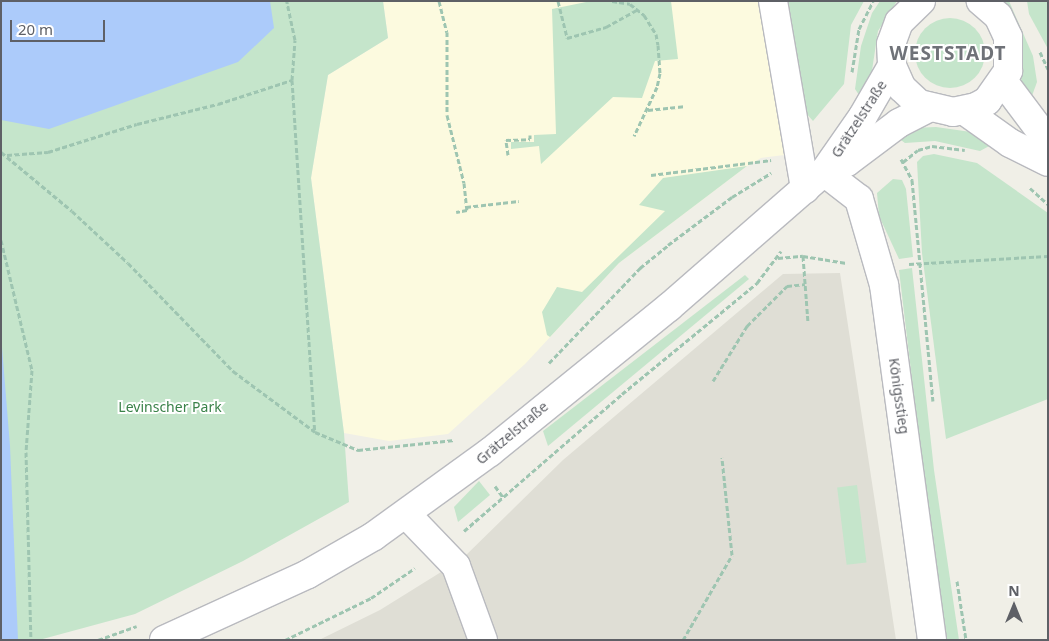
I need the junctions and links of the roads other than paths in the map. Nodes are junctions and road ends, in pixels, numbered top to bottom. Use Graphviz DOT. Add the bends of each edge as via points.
graph roads {
  1 [pos="773,1"];
  2 [pos="920,1"];
  3 [pos="981,1"];
  4 [pos="892,66"];
  5 [pos="1003,81"];
  6 [pos="930,108"];
  7 [pos="964,111"];
  8 [pos="1048,141"];
  9 [pos="1048,162"];
  10 [pos="814,180"];
  11 [pos="406,514"];
  12 [pos="164,640"];
  13 [pos="483,640"];
  14 [pos="932,640"];
  1 -- 10 [label="street" via="800,156"];
  2 -- 4 [label="street" via="899,22 891,44"];
  3 -- 5 [label="street" via="998,16 1008,37 1010,60"];
  4 -- 6 [label="street" via="902,88 919,104"];
  4 -- 10 [label="street, Grätzelstraße" via="863,116"];
  5 -- 7 [label="street" via="987,100"];
  5 -- 8 [label="street"];
  6 -- 7 [label="street"];
  6 -- 10 [label="street, Grätzelstraße" via="899,123 847,162"];
  7 -- 9 [label="street" via="1010,143"];
  10 -- 11 [label="street, Grätzelstraße" via="669,306 490,452"];
  10 -- 14 [label="street, Königsstieg" via="859,199 884,285"];
  11 -- 12 [label="street, Grätzelstraße" via="308,574"];
  11 -- 13 [label="street" via="456,566"];
}
